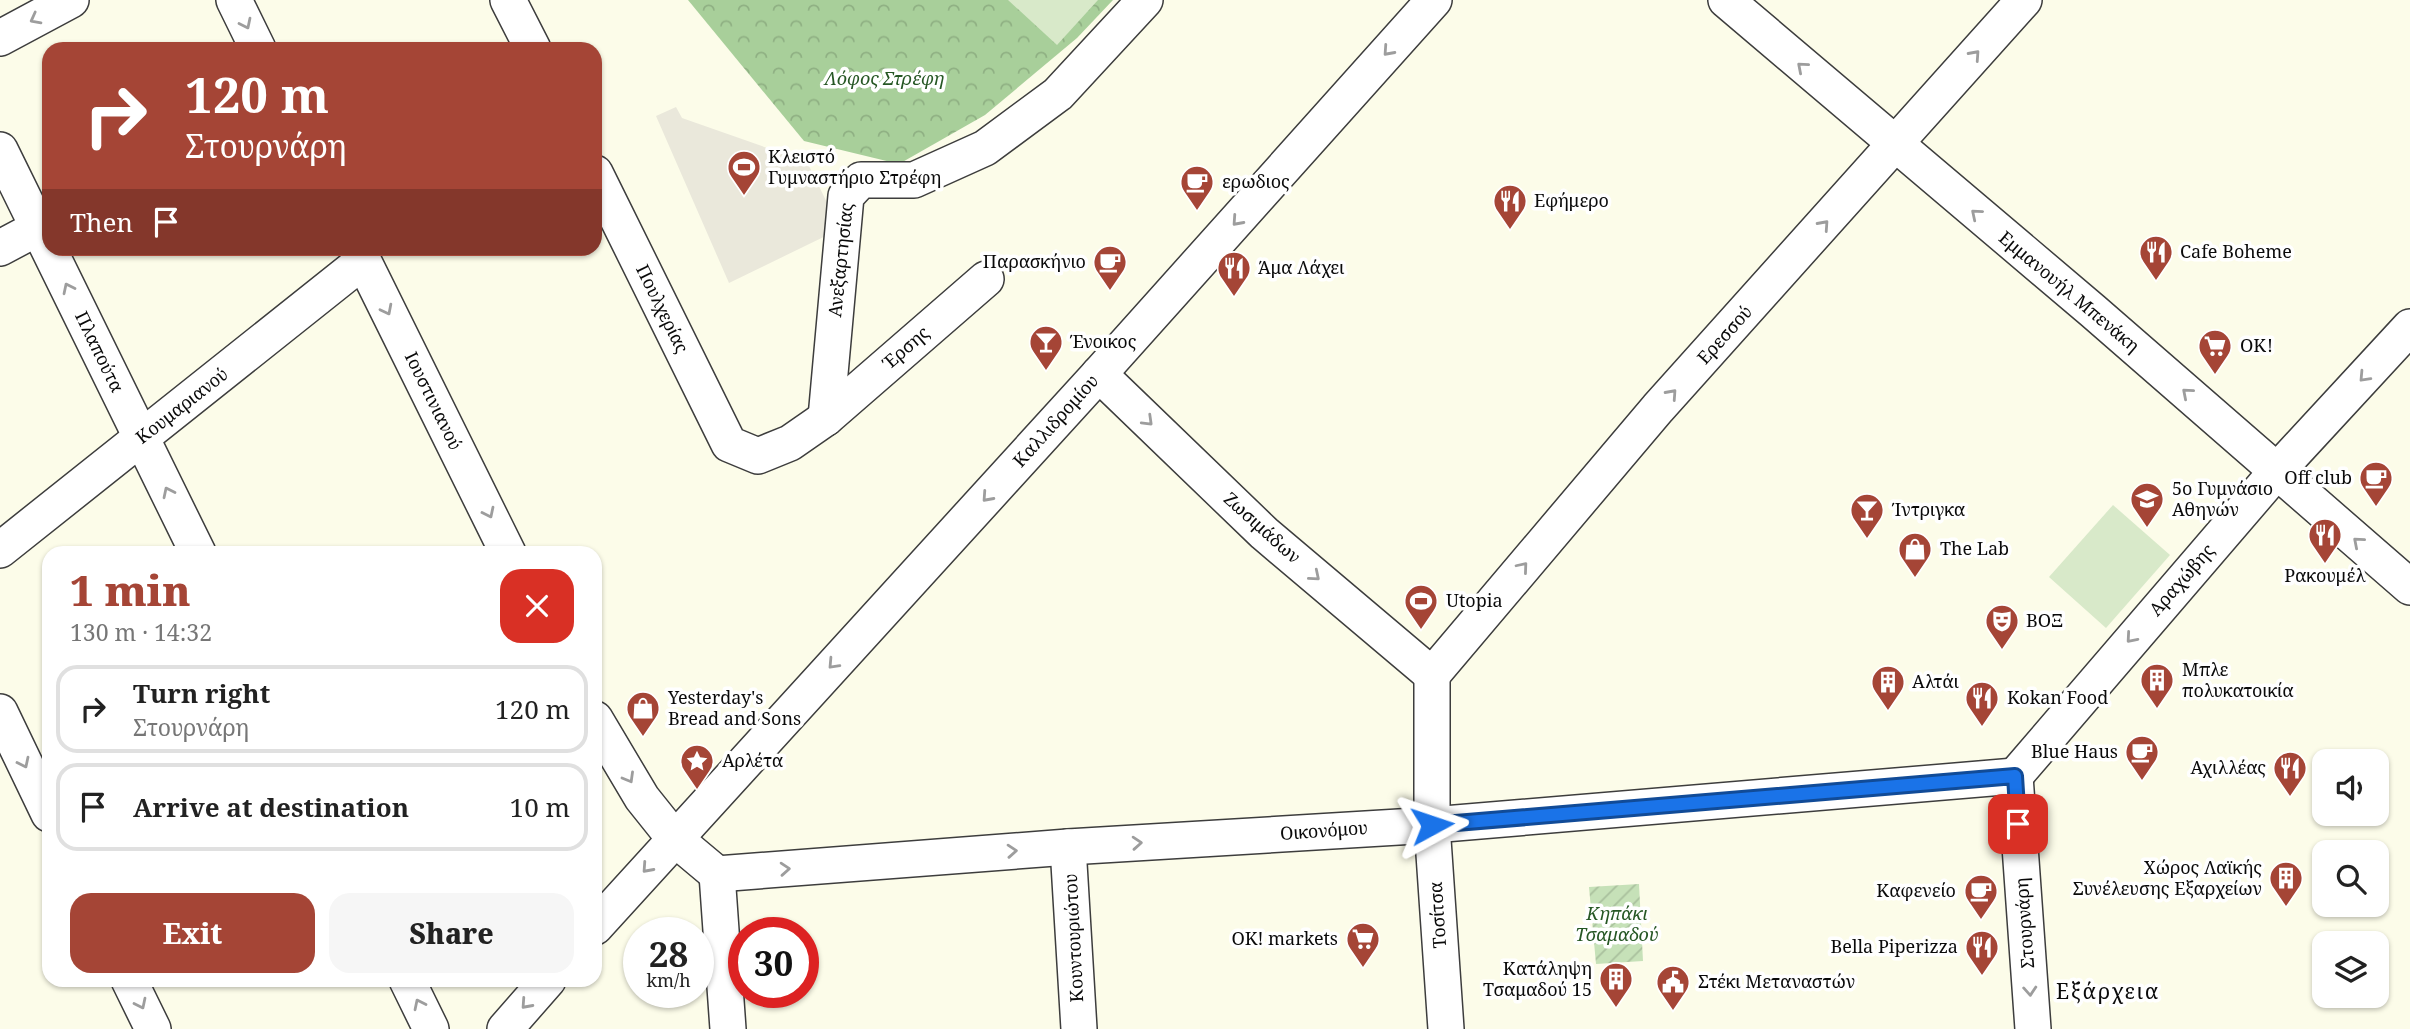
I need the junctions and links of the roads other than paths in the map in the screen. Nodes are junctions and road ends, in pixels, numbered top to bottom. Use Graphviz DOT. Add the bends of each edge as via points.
graph roads {
  1 [pos="71,0"];
  2 [pos="234,0"];
  3 [pos="508,0"];
  4 [pos="1145,0"];
  5 [pos="1434,0"];
  6 [pos="1726,0"];
  7 [pos="2024,0"];
  8 [pos="0,38"];
  9 [pos="255,42"];
  10 [pos="529,42"];
  11 [pos="1895,146"];
  12 [pos="0,150"];
  13 [pos="602,187"];
  14 [pos="42,222"];
  15 [pos="42,226"];
  16 [pos="0,248"];
  17 [pos="58,256"];
  18 [pos="359,256"];
  19 [pos="360,256"];
  20 [pos="986,279"];
  21 [pos="2410,327"];
  22 [pos="1099,374"];
  23 [pos="826,418"];
  24 [pos="142,438"];
  25 [pos="2277,471"];
  26 [pos="195,546"];
  27 [pos="506,546"];
  28 [pos="0,550"];
  29 [pos="2410,587"];
  30 [pos="1432,675"];
  31 [pos="0,712"];
  32 [pos="602,731"];
  33 [pos="2015,776"];
  34 [pos="42,799"];
  35 [pos="1432,825"];
  36 [pos="674,838"];
  37 [pos="1069,847"];
  38 [pos="717,874"];
  39 [pos="602,919"];
  40 [pos="132,987"];
  41 [pos="410,987"];
  42 [pos="542,987"];
  43 [pos="153,1029"];
  44 [pos="431,1029"];
  45 [pos="505,1029"];
  46 [pos="728,1029"];
  47 [pos="1079,1029"];
  48 [pos="1446,1029"];
  49 [pos="2033,1029"];
  1 -- 8 [label="street, one-way"];
  2 -- 9 [label="street, one-way"];
  3 -- 10 [label="street"];
  4 -- 23 [label="street, Ανεξαρτησίας" via="1058,93 985,148 914,180 860,180 846,196"];
  5 -- 22 [label="street, Καλλιδρομίου, one-way"];
  11 -- 6 [label="street, Εμμανουήλ Μπενάκη, one-way"];
  11 -- 7 [label="street, Ερεσσού, one-way"];
  25 -- 11 [label="street, Εμμανουήλ Μπενάκη, one-way"];
  30 -- 11 [label="street, Ερεσσού, one-way" via="1658,408"];
  12 -- 14 [label="street, Πλαπούτα"];
  13 -- 23 [label="street, Πουλχερίας" via="729,444 758,456 790,443"];
  15 -- 16 [label="street"];
  24 -- 17 [label="street, Πλαπούτα, one-way"];
  18 -- 24 [label="street, Κουμαριανού"];
  19 -- 27 [label="street, Ιουστινιανού, one-way"];
  20 -- 23 [label="street, Έρσης"];
  21 -- 25 [label="street, Αραχώβης, one-way"];
  22 -- 30 [label="street, Ζωσιμάδων, one-way" via="1264,533"];
  22 -- 36 [label="street, Καλλιδρομίου, one-way"];
  26 -- 24 [label="street, Πλαπούτα, one-way"];
  24 -- 28 [label="street, Κουμαριανού"];
  29 -- 25 [label="street, Εμμανουήλ Μπενάκη, one-way"];
  25 -- 33 [label="street, Αραχώβης, one-way"];
  30 -- 35 [label="street, Τοσίτσα"];
  31 -- 34 [label="street, one-way"];
  32 -- 36 [label="street, one-way" via="642,799"];
  33 -- 35 [label="street, Οικονόμου"];
  33 -- 49 [label="street, Στουρνάρη, one-way"];
  37 -- 35 [label="street, Οικονόμου, one-way"];
  35 -- 48 [label="street, Τοσίτσα"];
  36 -- 38 [label="street"];
  36 -- 39 [label="street, Καλλιδρομίου, one-way"];
  38 -- 37 [label="street, Οικονόμου, one-way"];
  37 -- 47 [label="street, Κουντουριώτου"];
  38 -- 46 [label="street"];
  40 -- 43 [label="street, one-way"];
  44 -- 41 [label="street, one-way"];
  42 -- 45 [label="street, one-way"];
}
